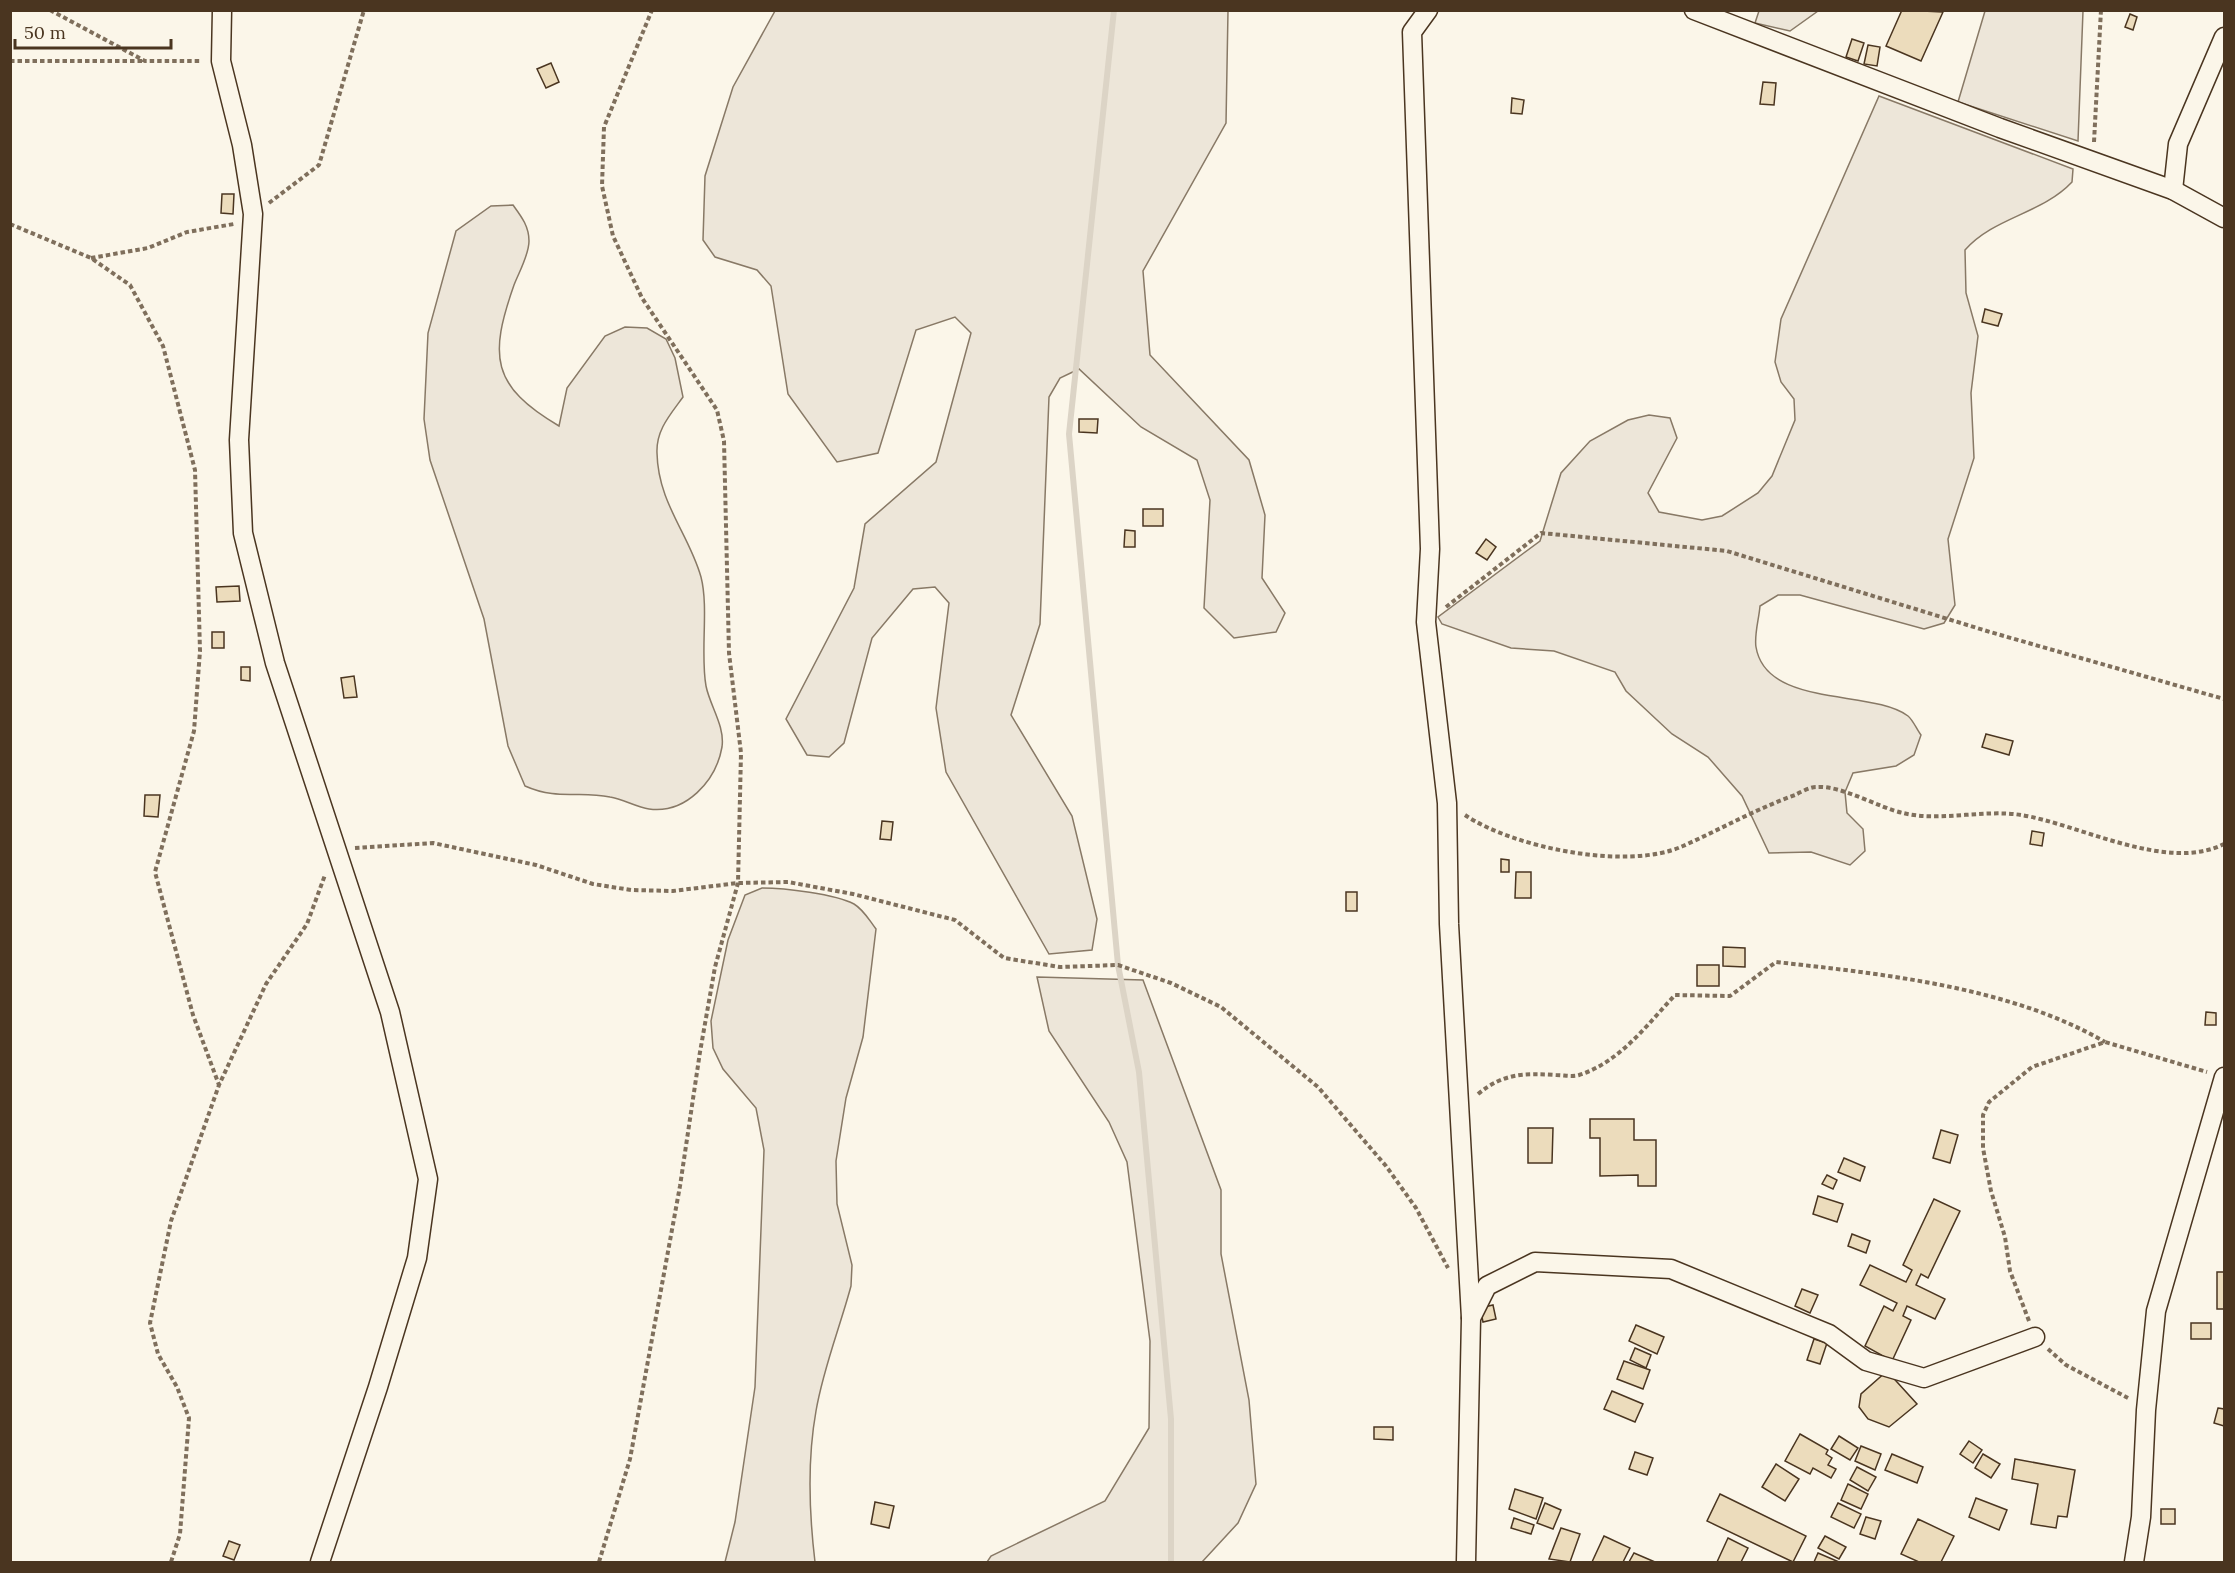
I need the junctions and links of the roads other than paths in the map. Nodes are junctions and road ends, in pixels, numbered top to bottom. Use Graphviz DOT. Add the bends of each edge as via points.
graph roads {
  1 [pos="222,10"];
  2 [pos="1428,10"];
  3 [pos="1694,10"];
  4 [pos="2224,37"];
  5 [pos="2173,190"];
  6 [pos="2224,218"];
  7 [pos="2224,1077"];
  8 [pos="1471,1318"];
  9 [pos="2035,1337"];
  10 [pos="320,1563"];
  11 [pos="1466,1563"];
  12 [pos="2134,1563"];
  1 -- 10 [label="street" via="221,60 243,145 254,214 239,440 243,533 275,663 390,1012 429,1179 417,1258"];
  2 -- 8 [label="street" via="1412,32 1430,549 1426,622 1447,802 1449,924"];
  3 -- 5 [label="street"];
  4 -- 5 [label="street" via="2178,144"];
  5 -- 6 [label="street"];
  7 -- 12 [label="street" via="2156,1311"];
  8 -- 9 [label="street" via="1487,1286 1535,1262 1671,1269 1829,1334 1866,1361 1924,1378"];
  8 -- 11 [label="street"];
}
